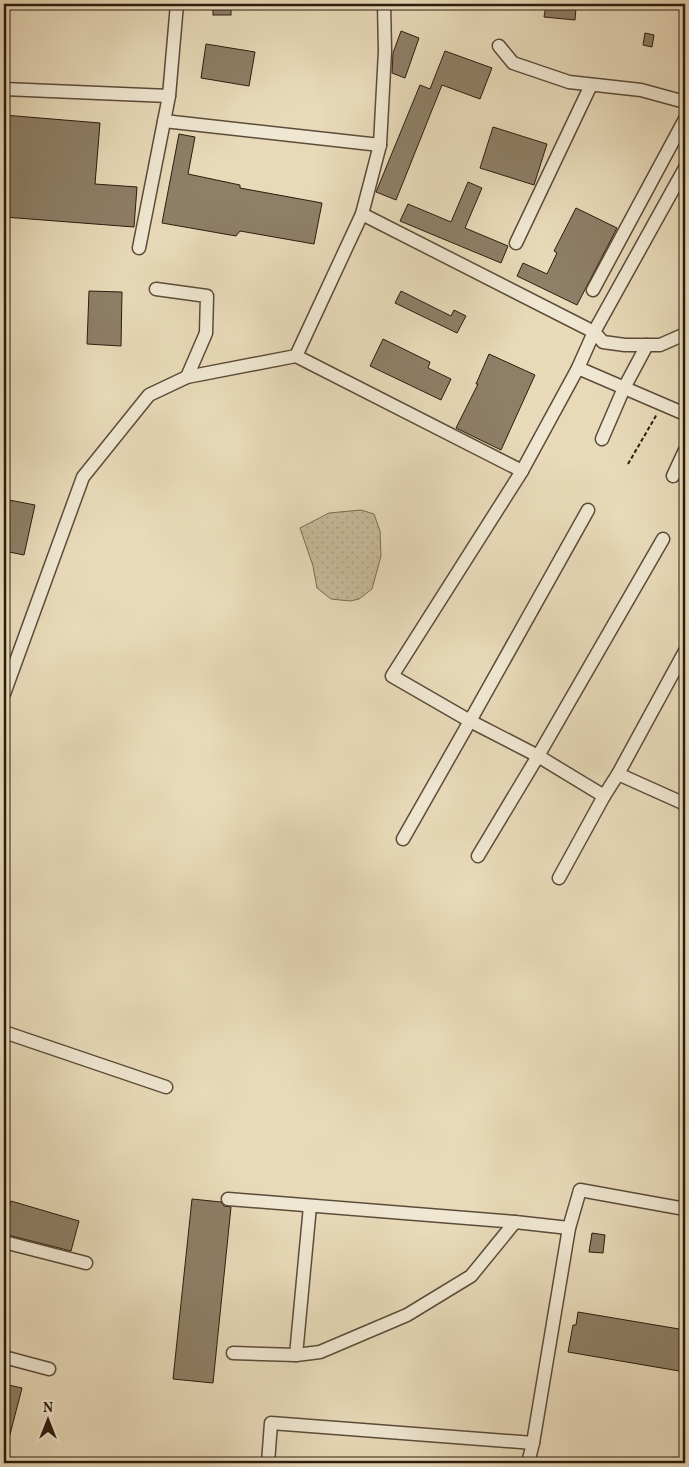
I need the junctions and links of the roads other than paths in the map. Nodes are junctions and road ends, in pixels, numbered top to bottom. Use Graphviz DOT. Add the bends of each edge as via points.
graph roads {
  1 [pos="177,4"];
  2 [pos="384,4"];
  3 [pos="499,46"];
  4 [pos="591,85"];
  5 [pos="4,89"];
  6 [pos="169,96"];
  7 [pos="685,102"];
  8 [pos="685,119"];
  9 [pos="164,121"];
  10 [pos="380,145"];
  11 [pos="685,168"];
  12 [pos="362,214"];
  13 [pos="516,243"];
  14 [pos="139,248"];
  15 [pos="156,289"];
  16 [pos="593,290"];
  17 [pos="594,332"];
  18 [pos="685,334"];
  19 [pos="647,345"];
  20 [pos="296,356"];
  21 [pos="578,368"];
  22 [pos="187,377"];
  23 [pos="624,388"];
  24 [pos="685,414"];
  25 [pos="602,439"];
  26 [pos="685,450"];
  27 [pos="522,471"];
  28 [pos="673,476"];
  29 [pos="588,510"];
  30 [pos="664,540"];
  31 [pos="685,651"];
  32 [pos="5,691"];
  33 [pos="470,721"];
  34 [pos="538,756"];
  35 [pos="618,774"];
  36 [pos="604,796"];
  37 [pos="685,804"];
  38 [pos="403,839"];
  39 [pos="478,856"];
  40 [pos="559,878"];
  41 [pos="4,1032"];
  42 [pos="166,1087"];
  43 [pos="228,1199"];
  44 [pos="310,1206"];
  45 [pos="685,1209"];
  46 [pos="515,1222"];
  47 [pos="569,1228"];
  48 [pos="4,1242"];
  49 [pos="86,1263"];
  50 [pos="233,1353"];
  51 [pos="296,1355"];
  52 [pos="4,1357"];
  53 [pos="49,1369"];
  54 [pos="533,1443"];
  55 [pos="268,1463"];
  56 [pos="528,1463"];
  1 -- 6 [label="street"];
  2 -- 10 [label="street"];
  3 -- 4 [label="street" via="513,63 569,82"];
  4 -- 7 [label="street" via="641,90"];
  4 -- 13 [label="street"];
  5 -- 6 [label="street"];
  6 -- 9 [label="street"];
  8 -- 16 [label="street"];
  9 -- 10 [label="street"];
  9 -- 14 [label="street"];
  10 -- 12 [label="street"];
  11 -- 17 [label="street"];
  12 -- 17 [label="street"];
  12 -- 20 [label="street"];
  15 -- 22 [label="street" via="206,296 206,333"];
  17 -- 19 [label="street" via="603,342"];
  17 -- 21 [label="street"];
  18 -- 19 [label="street" via="660,345"];
  19 -- 23 [label="street"];
  20 -- 22 [label="street"];
  20 -- 27 [label="street"];
  21 -- 23 [label="street"];
  21 -- 27 [label="street"];
  22 -- 32 [label="street" via="150,395 83,477"];
  23 -- 24 [label="street"];
  23 -- 25 [label="street"];
  26 -- 28 [label="street"];
  27 -- 33 [label="street" via="392,676"];
  29 -- 33 [label="street"];
  30 -- 34 [label="street"];
  31 -- 35 [label="street"];
  33 -- 34 [label="street"];
  33 -- 38 [label="street"];
  34 -- 36 [label="street"];
  34 -- 39 [label="street"];
  35 -- 36 [label="street"];
  35 -- 37 [label="street"];
  36 -- 40 [label="street"];
  41 -- 42 [label="street"];
  43 -- 44 [label="street"];
  44 -- 46 [label="street"];
  44 -- 51 [label="street"];
  45 -- 47 [label="street" via="580,1190"];
  46 -- 47 [label="street"];
  46 -- 51 [label="street" via="471,1276 407,1315 320,1352"];
  47 -- 54 [label="street"];
  48 -- 49 [label="street"];
  50 -- 51 [label="street"];
  52 -- 53 [label="street"];
  54 -- 55 [label="street" via="271,1422"];
  54 -- 56 [label="street"];
}
